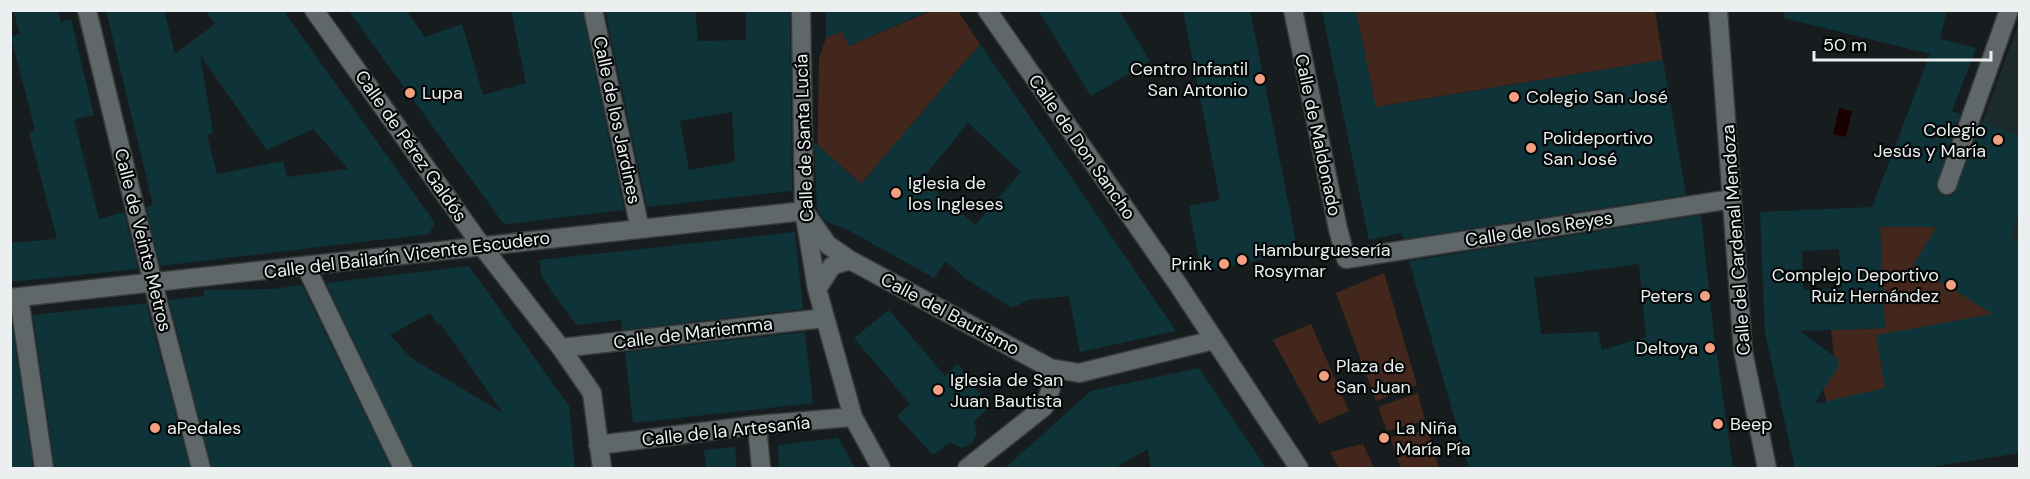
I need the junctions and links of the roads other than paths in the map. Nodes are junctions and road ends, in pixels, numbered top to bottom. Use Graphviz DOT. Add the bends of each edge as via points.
graph roads {
  1 [pos="87,10"];
  2 [pos="314,10"];
  3 [pos="593,10"];
  4 [pos="801,10"];
  5 [pos="987,10"];
  6 [pos="1293,10"];
  7 [pos="1718,10"];
  8 [pos="2009,10"];
  9 [pos="1947,185"];
  10 [pos="1732,199"];
  11 [pos="804,211"];
  12 [pos="640,229"];
  13 [pos="481,245"];
  14 [pos="1346,259"];
  15 [pos="850,260"];
  16 [pos="306,267"];
  17 [pos="153,283"];
  18 [pos="817,289"];
  19 [pos="15,298"];
  20 [pos="825,318"];
  21 [pos="1214,340"];
  22 [pos="561,348"];
  23 [pos="1050,368"];
  24 [pos="853,417"];
  25 [pos="757,426"];
  26 [pos="598,446"];
  27 [pos="44,468"];
  28 [pos="201,468"];
  29 [pos="403,468"];
  30 [pos="602,468"];
  31 [pos="761,468"];
  32 [pos="881,468"];
  33 [pos="967,468"];
  34 [pos="1299,468"];
  35 [pos="1767,468"];
  1 -- 17 [label="street, Calle de Veinte Metros"];
  2 -- 13 [label="street, Calle de Pérez Galdós"];
  3 -- 12 [label="street, Calle de los Jardines"];
  4 -- 11 [label="street, Calle de Santa Lucía"];
  5 -- 21 [label="street, Calle de Don Sancho"];
  6 -- 14 [label="street, Calle de Maldonado"];
  7 -- 10 [label="street, Calle del Cardenal Mendoza"];
  8 -- 9 [label="street"];
  10 -- 14 [label="street, Calle de los Reyes"];
  10 -- 35 [label="street, Calle del Cardenal Mendoza" via="1743,351"];
  11 -- 12 [label="street, Calle del Bailarín Vicente Escudero"];
  11 -- 15 [label="street, Calle del Bautismo" via="828,245"];
  11 -- 18 [label="street, Calle de Santa Lucía"];
  12 -- 13 [label="street, Calle del Bailarín Vicente Escudero"];
  13 -- 16 [label="street, Calle del Bailarín Vicente Escudero"];
  13 -- 22 [label="street, Calle de Pérez Galdós"];
  15 -- 18 [label="street" via="832,266"];
  15 -- 23 [label="street, Calle del Bautismo"];
  16 -- 17 [label="street, Calle del Bailarín Vicente Escudero"];
  16 -- 29 [label="street"];
  17 -- 19 [label="street, Calle del Bailarín Vicente Escudero"];
  17 -- 28 [label="street, Calle de Veinte Metros"];
  18 -- 20 [label="street, Calle de Santa Lucía"];
  19 -- 27 [label="street"];
  20 -- 22 [label="street, Calle de Mariemma"];
  20 -- 24 [label="street, Calle de Santa Lucía"];
  21 -- 23 [label="street, Calle del Bautismo" via="1079,373"];
  21 -- 34 [label="street"];
  22 -- 26 [label="street, Calle de Pérez Galdós" via="592,393"];
  23 -- 33 [label="street" via="1051,388 1044,407"];
  24 -- 25 [label="street, Calle de la Artesanía"];
  24 -- 32 [label="street, Calle de Santa Lucía"];
  25 -- 26 [label="street, Calle de la Artesanía"];
  25 -- 31 [label="street"];
  26 -- 30 [label="street, Calle de Pérez Galdós"];
}
